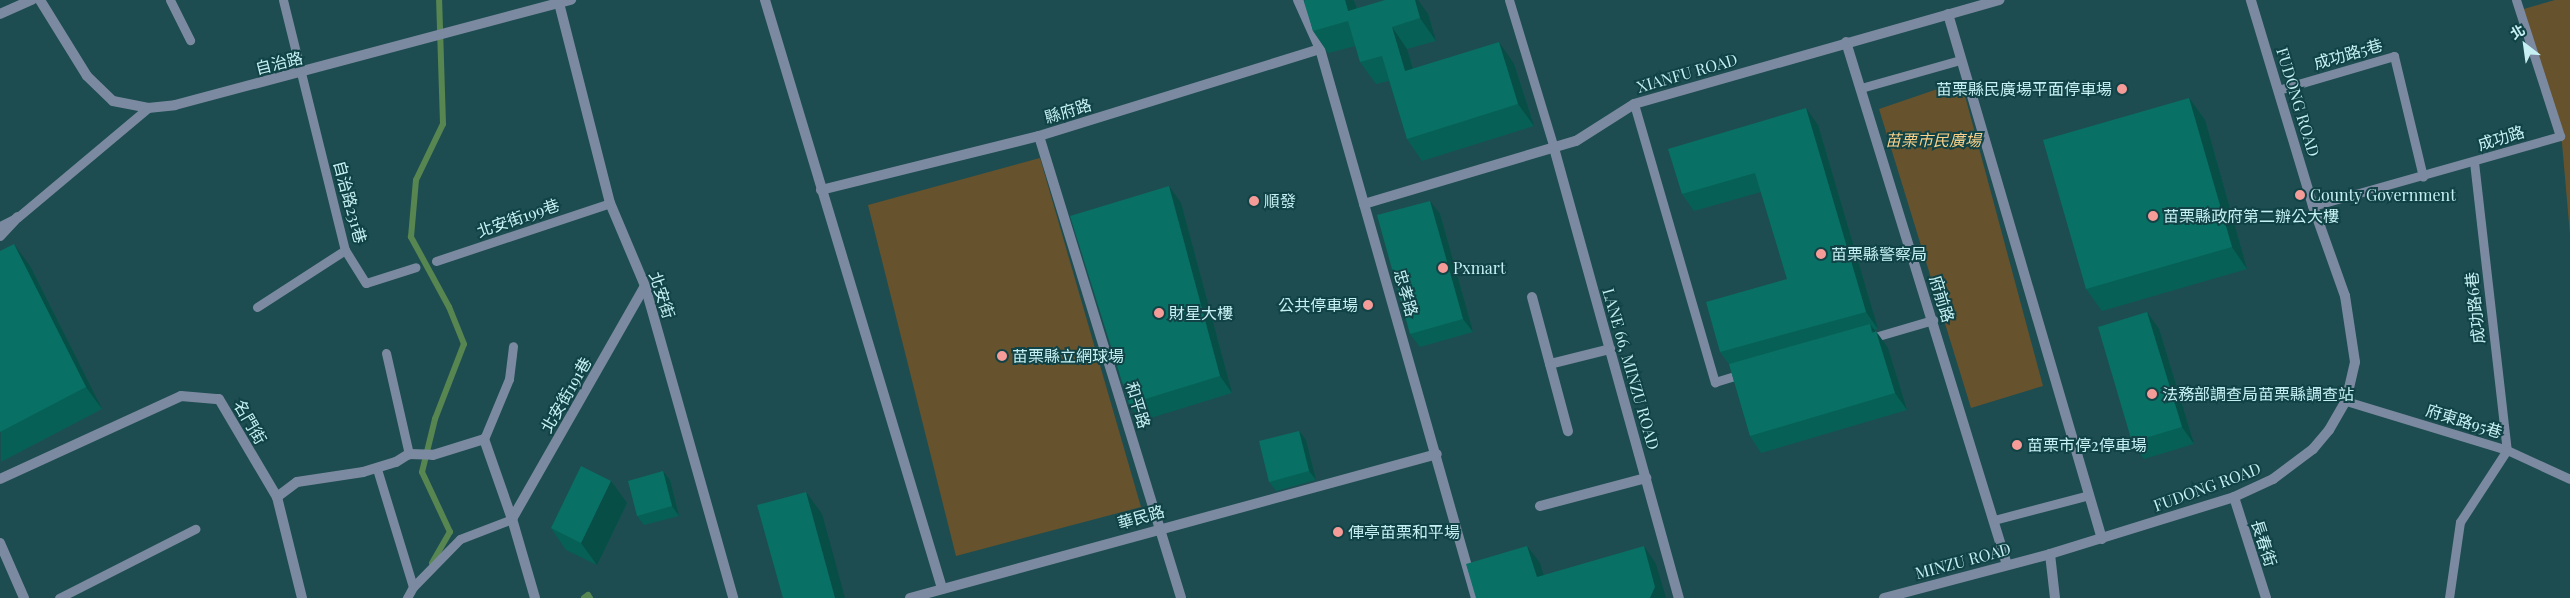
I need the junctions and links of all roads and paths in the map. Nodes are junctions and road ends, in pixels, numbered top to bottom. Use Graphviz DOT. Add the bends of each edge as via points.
graph roads {
  1 [pos="32,0"];
  2 [pos="40,0"];
  3 [pos="170,0"];
  4 [pos="283,0"];
  5 [pos="571,0"];
  6 [pos="765,0"];
  7 [pos="1298,0"];
  8 [pos="1509,0"];
  9 [pos="1999,0"];
  10 [pos="2251,0"];
  11 [pos="2516,0"];
  12 [pos="559,3"];
  13 [pos="0,14"];
  14 [pos="1948,14"];
  15 [pos="190,40"];
  16 [pos="1846,42"];
  17 [pos="1320,49"];
  18 [pos="1960,60"];
  19 [pos="302,73"];
  20 [pos="1861,88"];
  21 [pos="2278,90"];
  22 [pos="1634,104"];
  23 [pos="148,108"];
  24 [pos="1039,136"];
  25 [pos="1554,148"];
  26 [pos="2474,162"];
  27 [pos="2423,177"];
  28 [pos="821,190"];
  29 [pos="610,202"];
  30 [pos="1364,204"];
  31 [pos="2313,206"];
  32 [pos="18,217"];
  33 [pos="0,226"];
  34 [pos="0,236"];
  35 [pos="345,250"];
  36 [pos="436,261"];
  37 [pos="416,266"];
  38 [pos="645,286"];
  39 [pos="1532,297"];
  40 [pos="257,308"];
  41 [pos="1932,320"];
  42 [pos="1856,342"];
  43 [pos="513,346"];
  44 [pos="1610,349"];
  45 [pos="386,353"];
  46 [pos="1550,364"];
  47 [pos="1752,371"];
  48 [pos="2346,401"];
  49 [pos="1568,431"];
  50 [pos="484,439"];
  51 [pos="2506,450"];
  52 [pos="409,454"];
  53 [pos="1437,454"];
  54 [pos="377,469"];
  55 [pos="1646,478"];
  56 [pos="0,479"];
  57 [pos="2570,479"];
  58 [pos="2089,495"];
  59 [pos="277,497"];
  60 [pos="2234,497"];
  61 [pos="1540,506"];
  62 [pos="512,519"];
  63 [pos="1994,520"];
  64 [pos="1160,527"];
  65 [pos="194,530"];
  66 [pos="2102,539"];
  67 [pos="0,543"];
  68 [pos="2050,554"];
  69 [pos="2007,565"];
  70 [pos="414,587"];
  71 [pos="942,588"];
  72 [pos="24,598"];
  73 [pos="59,598"];
  74 [pos="302,598"];
  75 [pos="407,598"];
  76 [pos="535,598"];
  77 [pos="733,598"];
  78 [pos="910,598"];
  79 [pos="1181,598"];
  80 [pos="1476,598"];
  81 [pos="1679,598"];
  82 [pos="1884,598"];
  83 [pos="2055,598"];
  84 [pos="2266,598"];
  85 [pos="2449,598"];
  1 -- 13 [label="street"];
  2 -- 23 [label="street, 自治路" via="87,76 114,100"];
  3 -- 15 [label="lane"];
  4 -- 19 [label="lane, 自治路231巷"];
  5 -- 12 [label="street, 自治路"];
  6 -- 28 [label="street"];
  7 -- 17 [label="street, 忠孝路"];
  8 -- 25 [label="lane"];
  9 -- 14 [label="street, XIANFU ROAD"];
  10 -- 21 [label="street, FUDONG ROAD"];
  11 -- 26 [label="lane, 成功路" via="2560,136"];
  12 -- 19 [label="street, 自治路"];
  12 -- 29 [label="street, 北安街"];
  14 -- 16 [label="street, XIANFU ROAD"];
  14 -- 18 [label="street"];
  16 -- 20 [label="street, 府前路"];
  16 -- 22 [label="street, XIANFU ROAD"];
  17 -- 24 [label="street, 縣府路"];
  17 -- 30 [label="street, 忠孝路"];
  18 -- 20 [label="lane"];
  18 -- 58 [label="street"];
  19 -- 23 [label="street, 自治路" via="175,105"];
  19 -- 35 [label="lane, 自治路231巷"];
  20 -- 41 [label="street, 府前路"];
  21 -- 27 [label="lane, 成功路5巷" via="2394,56"];
  21 -- 31 [label="street, FUDONG ROAD"];
  22 -- 25 [label="street, XIANFU ROAD" via="1576,142"];
  22 -- 47 [label="lane" via="1715,382"];
  23 -- 32 [label="lane"];
  24 -- 28 [label="street, 縣府路"];
  24 -- 64 [label="street, 和平路"];
  25 -- 30 [label="street, XIANFU ROAD"];
  25 -- 44 [label="street, LANE 66, MINZU ROAD"];
  26 -- 27 [label="lane, 成功路"];
  26 -- 51 [label="lane, 成功路6巷"];
  27 -- 31 [label="lane, 成功路"];
  28 -- 71 [label="street"];
  29 -- 36 [label="lane, 北安街199巷"];
  29 -- 38 [label="street, 北安街"];
  30 -- 53 [label="street, 忠孝路"];
  31 -- 48 [label="street, FUDONG ROAD" via="2345,296 2354,342 2355,362"];
  32 -- 33 [label="lane"];
  32 -- 34 [label="street"];
  35 -- 37 [label="lane, 自治路231巷" via="366,283"];
  35 -- 40 [label="lane"];
  38 -- 62 [label="street, 北安街191巷"];
  38 -- 77 [label="street, 北安街"];
  39 -- 46 [label="street"];
  41 -- 42 [label="lane"];
  41 -- 63 [label="street, 府前路"];
  43 -- 50 [label="lane" via="509,379"];
  44 -- 46 [label="street"];
  44 -- 55 [label="street, LANE 66, MINZU ROAD"];
  45 -- 52 [label="lane"];
  46 -- 49 [label="street"];
  48 -- 51 [label="lane, 府東路95巷"];
  48 -- 60 [label="street, FUDONG ROAD" via="2313,449 2273,479"];
  50 -- 52 [label="street" via="434,455"];
  50 -- 62 [label="street"];
  51 -- 57 [label="lane, 府東路95巷"];
  51 -- 85 [label="lane" via="2460,522"];
  52 -- 54 [label="street"];
  53 -- 64 [label="street, 華民路"];
  53 -- 80 [label="street, 忠孝路"];
  54 -- 59 [label="street" via="297,482"];
  54 -- 70 [label="lane"];
  55 -- 61 [label="street"];
  55 -- 81 [label="street, LANE 66, MINZU ROAD"];
  56 -- 59 [label="street, 名門街" via="181,396 220,399"];
  58 -- 63 [label="lane"];
  58 -- 66 [label="street"];
  59 -- 74 [label="street, 名門街"];
  60 -- 66 [label="street, FUDONG ROAD"];
  60 -- 84 [label="street, 長春街"];
  62 -- 70 [label="lane" via="460,539"];
  62 -- 76 [label="street"];
  63 -- 69 [label="street, 府前路"];
  64 -- 71 [label="street, 華民路"];
  64 -- 79 [label="street, 和平路"];
  65 -- 73 [label="lane"];
  66 -- 68 [label="street, FUDONG ROAD"];
  67 -- 72 [label="street"];
  68 -- 69 [label="street, MINZU ROAD"];
  68 -- 83 [label="street"];
  69 -- 82 [label="street, MINZU ROAD"];
  70 -- 75 [label="lane"];
  71 -- 78 [label="street, 華民路"];
}
